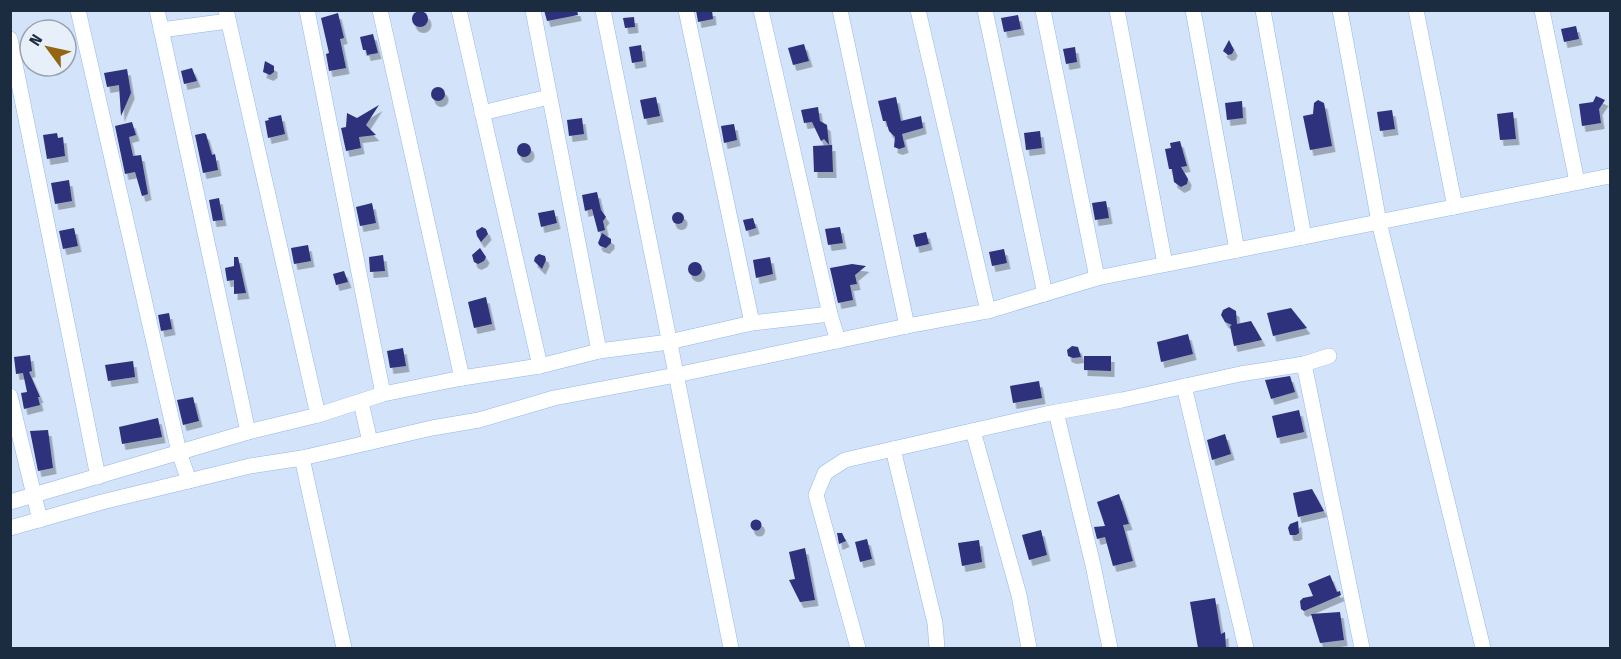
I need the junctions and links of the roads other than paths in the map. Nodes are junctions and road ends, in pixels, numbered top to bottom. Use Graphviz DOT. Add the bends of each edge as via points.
graph roads {
  1 [pos="78,10"];
  2 [pos="157,10"];
  3 [pos="307,10"];
  4 [pos="380,10"];
  5 [pos="459,10"];
  6 [pos="533,10"];
  7 [pos="603,10"];
  8 [pos="686,10"];
  9 [pos="761,10"];
  10 [pos="840,10"];
  11 [pos="918,10"];
  12 [pos="985,10"];
  13 [pos="1043,10"];
  14 [pos="1117,10"];
  15 [pos="1193,10"];
  16 [pos="1263,10"];
  17 [pos="1340,10"];
  18 [pos="1416,10"];
  19 [pos="1542,10"];
  20 [pos="227,16"];
  21 [pos="161,30"];
  22 [pos="10,39"];
  23 [pos="549,97"];
  24 [pos="482,113"];
  25 [pos="1611,176"];
  26 [pos="1577,182"];
  27 [pos="1455,207"];
  28 [pos="1379,222"];
  29 [pos="1304,237"];
  30 [pos="1237,250"];
  31 [pos="1165,264"];
  32 [pos="1097,278"];
  33 [pos="1045,294"];
  34 [pos="988,311"];
  35 [pos="830,314"];
  36 [pos="752,323"];
  37 [pos="907,326"];
  38 [pos="838,341"];
  39 [pos="669,342"];
  40 [pos="599,351"];
  41 [pos="1329,356"];
  42 [pos="1304,364"];
  43 [pos="540,366"];
  44 [pos="676,375"];
  45 [pos="462,378"];
  46 [pos="1184,386"];
  47 [pos="382,394"];
  48 [pos="10,396"];
  49 [pos="361,402"];
  50 [pos="1056,412"];
  51 [pos="318,415"];
  52 [pos="973,431"];
  53 [pos="248,432"];
  54 [pos="370,442"];
  55 [pos="893,449"];
  56 [pos="179,452"];
  57 [pos="302,458"];
  58 [pos="98,477"];
  59 [pos="189,482"];
  60 [pos="33,495"];
  61 [pos="10,502"];
  62 [pos="40,520"];
  63 [pos="10,528"];
  64 [pos="344,648"];
  65 [pos="731,648"];
  66 [pos="858,648"];
  67 [pos="937,648"];
  68 [pos="1029,648"];
  69 [pos="1110,648"];
  70 [pos="1246,648"];
  71 [pos="1362,648"];
  72 [pos="1483,648"];
  1 -- 56 [label="street"];
  2 -- 21 [label="street"];
  3 -- 47 [label="street"];
  4 -- 45 [label="street"];
  5 -- 24 [label="street"];
  6 -- 23 [label="street"];
  7 -- 39 [label="street"];
  8 -- 36 [label="street"];
  9 -- 35 [label="street"];
  10 -- 37 [label="street"];
  11 -- 34 [label="street"];
  12 -- 33 [label="street"];
  13 -- 32 [label="street"];
  14 -- 31 [label="street"];
  15 -- 30 [label="street"];
  16 -- 29 [label="street"];
  17 -- 28 [label="street"];
  18 -- 27 [label="street"];
  19 -- 26 [label="street"];
  20 -- 21 [label="street"];
  20 -- 51 [label="street"];
  21 -- 53 [label="street"];
  22 -- 58 [label="street"];
  23 -- 24 [label="street"];
  23 -- 40 [label="street"];
  24 -- 43 [label="street"];
  25 -- 26 [label="street"];
  26 -- 27 [label="street"];
  27 -- 28 [label="street"];
  28 -- 29 [label="street"];
  28 -- 72 [label="street"];
  29 -- 30 [label="street"];
  30 -- 31 [label="street"];
  31 -- 32 [label="street"];
  32 -- 33 [label="street"];
  33 -- 34 [label="street"];
  34 -- 37 [label="street"];
  35 -- 36 [label="street"];
  35 -- 38 [label="street"];
  36 -- 39 [label="street"];
  37 -- 38 [label="street"];
  38 -- 44 [label="street"];
  39 -- 40 [label="street"];
  39 -- 44 [label="street"];
  40 -- 43 [label="street"];
  41 -- 42 [label="street"];
  42 -- 46 [label="street"];
  42 -- 71 [label="street"];
  43 -- 45 [label="street"];
  44 -- 54 [label="street" via="554,398 479,420"];
  44 -- 65 [label="street"];
  45 -- 47 [label="street"];
  46 -- 50 [label="street"];
  46 -- 70 [label="street"];
  47 -- 49 [label="street"];
  48 -- 60 [label="street"];
  49 -- 51 [label="street"];
  49 -- 54 [label="street"];
  50 -- 52 [label="street"];
  50 -- 69 [label="street"];
  51 -- 53 [label="street"];
  52 -- 55 [label="street"];
  52 -- 68 [label="street" via="1019,595"];
  53 -- 56 [label="street"];
  54 -- 57 [label="street"];
  55 -- 66 [label="street" via="844,460 825,473 816,495"];
  55 -- 67 [label="street" via="935,623"];
  56 -- 58 [label="street"];
  56 -- 59 [label="street"];
  57 -- 59 [label="street"];
  57 -- 64 [label="street"];
  58 -- 60 [label="street"];
  59 -- 62 [label="street"];
  60 -- 61 [label="street"];
  60 -- 62 [label="street"];
  62 -- 63 [label="street"];
}
